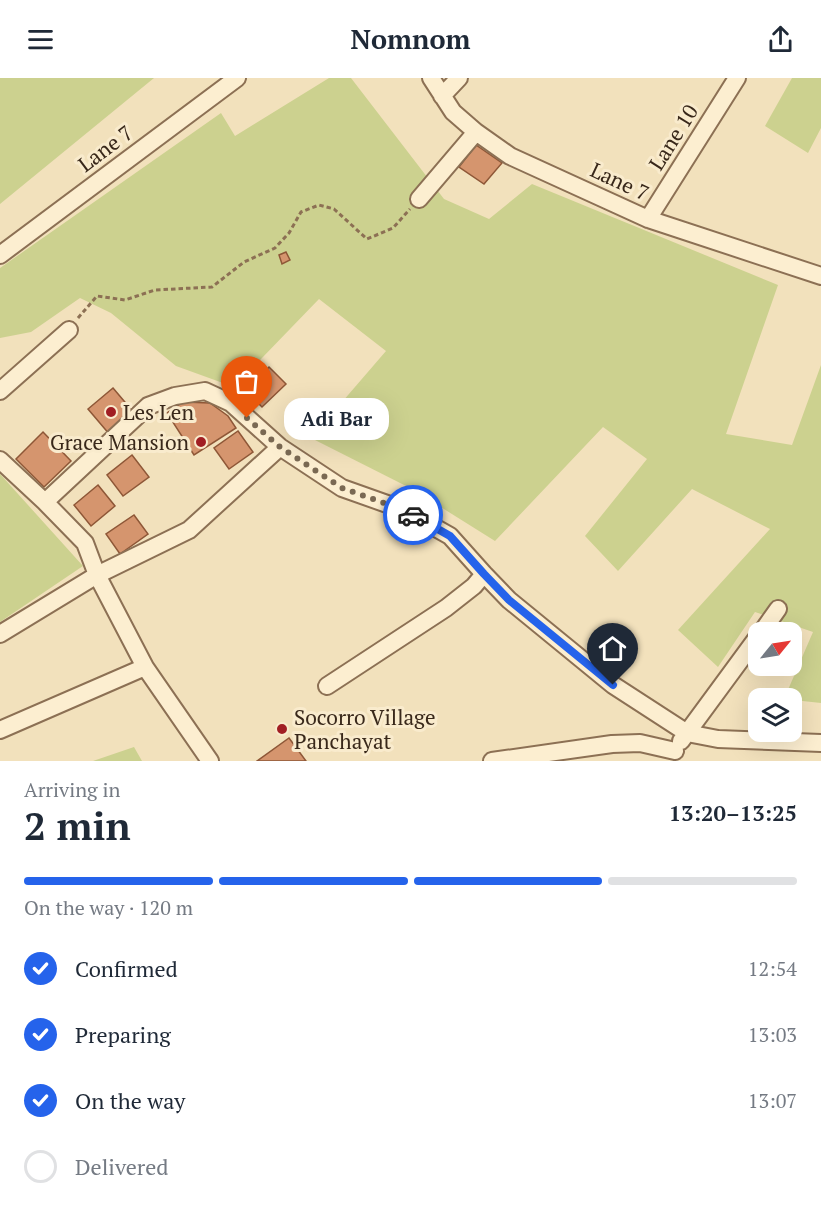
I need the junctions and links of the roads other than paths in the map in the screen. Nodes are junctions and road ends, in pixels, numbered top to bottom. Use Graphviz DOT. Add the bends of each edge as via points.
graph roads {
  1 [pos="237,78"];
  2 [pos="430,78"];
  3 [pos="459,78"];
  4 [pos="737,78"];
  5 [pos="442,96"];
  6 [pos="476,132"];
  7 [pos="419,199"];
  8 [pos="648,219"];
  9 [pos="0,255"];
  10 [pos="821,276"];
  11 [pos="69,330"];
  12 [pos="0,391"];
  13 [pos="280,447"];
  14 [pos="0,460"];
  15 [pos="45,502"];
  16 [pos="484,574"];
  17 [pos="97,575"];
  18 [pos="778,609"];
  19 [pos="769,622"];
  20 [pos="0,634"];
  21 [pos="748,650"];
  22 [pos="145,667"];
  23 [pos="327,686"];
  24 [pos="0,730"];
  25 [pos="687,733"];
  26 [pos="821,742"];
  27 [pos="675,756"];
  28 [pos="512,760"];
  29 [pos="210,761"];
  30 [pos="492,761"];
  1 -- 9 [label="street, Lane 7"];
  2 -- 5 [label="street, Lane 7"];
  3 -- 5 [label="street"];
  4 -- 8 [label="street, Lane 10"];
  5 -- 6 [label="street, Lane 7"];
  6 -- 7 [label="street"];
  6 -- 8 [label="street, Lane 7" via="510,156"];
  8 -- 10 [label="street, Lane 7"];
  11 -- 12 [label="street"];
  13 -- 15 [label="street" via="231,403 205,391 175,396 148,406"];
  13 -- 16 [label="street" via="342,488 404,510 450,536"];
  13 -- 17 [label="street" via="189,530"];
  14 -- 15 [label="street"];
  15 -- 17 [label="street" via="85,543"];
  16 -- 23 [label="street" via="446,608"];
  16 -- 25 [label="street" via="509,600 613,685"];
  17 -- 20 [label="street"];
  17 -- 22 [label="street"];
  18 -- 19 [label="street"];
  21 -- 25 [label="street"];
  22 -- 24 [label="street"];
  22 -- 29 [label="street"];
  25 -- 26 [label="street" via="718,739"];
  25 -- 27 [label="street"];
  27 -- 28 [label="street" via="640,743"];
  28 -- 30 [label="street"];
}
